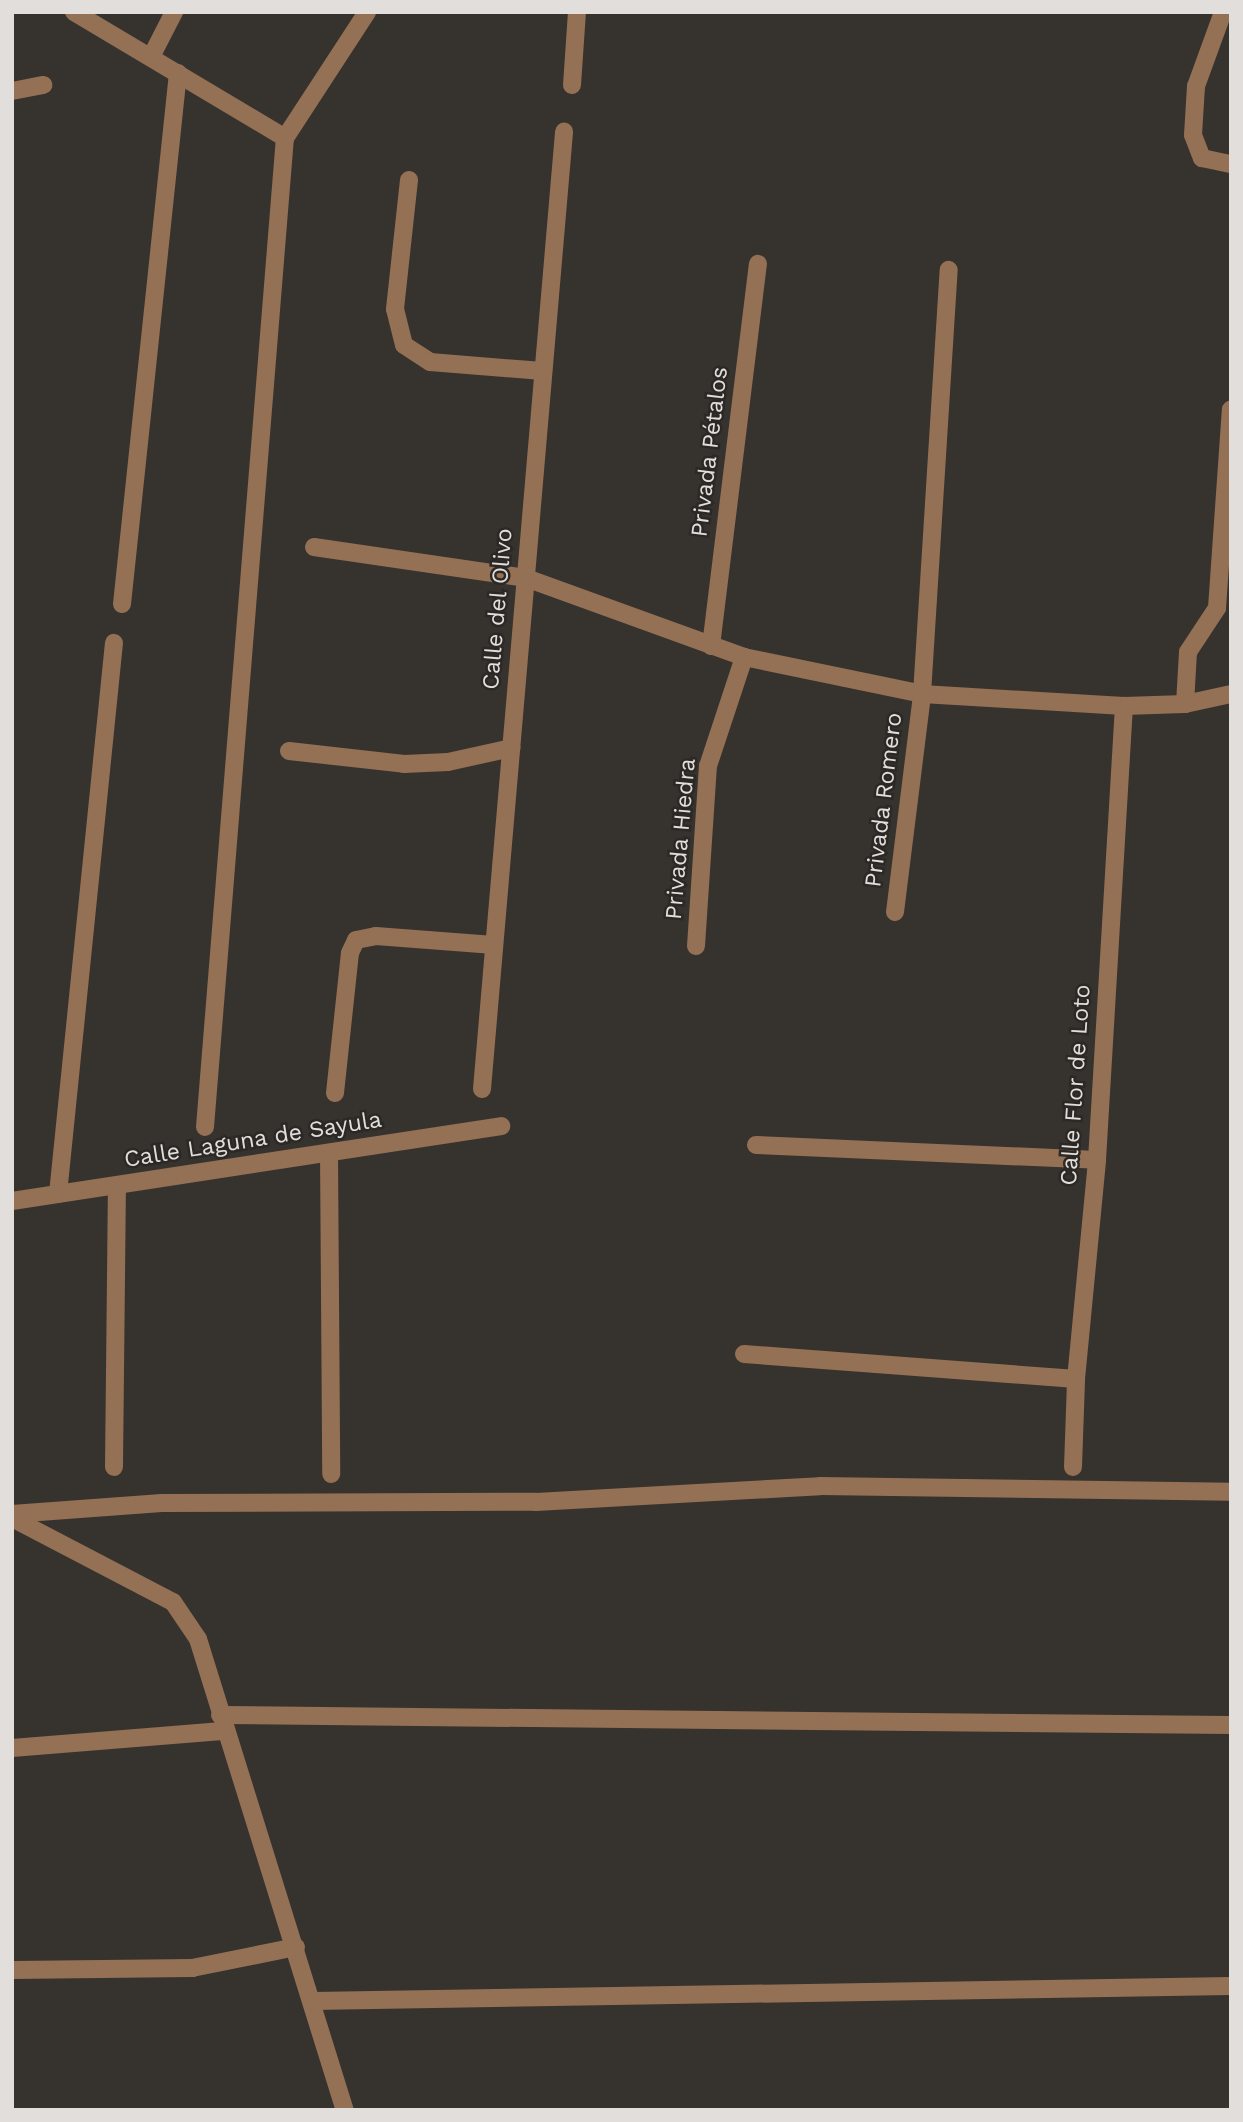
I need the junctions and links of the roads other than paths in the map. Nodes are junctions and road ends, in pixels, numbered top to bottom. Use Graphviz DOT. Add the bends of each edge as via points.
graph roads {
  1 [pos="74,12"];
  2 [pos="174,12"];
  3 [pos="366,12"];
  4 [pos="577,12"];
  5 [pos="1223,12"];
  6 [pos="151,57"];
  7 [pos="178,73"];
  8 [pos="43,85"];
  9 [pos="572,85"];
  10 [pos="12,91"];
  11 [pos="564,132"];
  12 [pos="285,138"];
  13 [pos="1231,164"];
  14 [pos="409,180"];
  15 [pos="758,264"];
  16 [pos="949,270"];
  17 [pos="543,371"];
  18 [pos="1231,409"];
  19 [pos="314,547"];
  20 [pos="526,578"];
  21 [pos="122,604"];
  22 [pos="114,643"];
  23 [pos="711,646"];
  24 [pos="744,657"];
  25 [pos="922,694"];
  26 [pos="1231,694"];
  27 [pos="1185,704"];
  28 [pos="1124,706"];
  29 [pos="511,748"];
  30 [pos="289,751"];
  31 [pos="895,912"];
  32 [pos="494,945"];
  33 [pos="696,946"];
  34 [pos="482,1089"];
  35 [pos="335,1093"];
  36 [pos="501,1126"];
  37 [pos="205,1127"];
  38 [pos="756,1145"];
  39 [pos="329,1153"];
  40 [pos="1097,1160"];
  41 [pos="117,1186"];
  42 [pos="58,1194"];
  43 [pos="12,1201"];
  44 [pos="744,1354"];
  45 [pos="1076,1379"];
  46 [pos="114,1467"];
  47 [pos="1073,1467"];
  48 [pos="331,1474"];
  49 [pos="1231,1492"];
  50 [pos="12,1516"];
  51 [pos="223,1723"];
  52 [pos="1231,1725"];
  53 [pos="12,1748"];
  54 [pos="296,1947"];
  55 [pos="12,1970"];
  56 [pos="1231,1986"];
  57 [pos="313,2001"];
  58 [pos="345,2110"];
  1 -- 6 [label="street"];
  2 -- 6 [label="street"];
  3 -- 12 [label="street"];
  4 -- 9 [label="street"];
  5 -- 13 [label="street" via="1196,86 1193,135 1202,158"];
  6 -- 7 [label="street"];
  7 -- 12 [label="street"];
  7 -- 21 [label="street"];
  8 -- 10 [label="street"];
  11 -- 17 [label="street, Calle del Olivo"];
  12 -- 37 [label="street"];
  14 -- 17 [label="street" via="395,309 404,345 430,362"];
  15 -- 23 [label="street, Privada Pétalos"];
  16 -- 25 [label="street, Privada Romero"];
  17 -- 20 [label="street, Calle del Olivo"];
  18 -- 27 [label="street" via="1217,608 1188,652"];
  19 -- 20 [label="street"];
  20 -- 23 [label="street"];
  20 -- 29 [label="street, Calle del Olivo"];
  22 -- 42 [label="street"];
  23 -- 24 [label="street"];
  24 -- 25 [label="street"];
  24 -- 33 [label="street, Privada Hiedra" via="708,766"];
  25 -- 28 [label="street"];
  25 -- 31 [label="street, Privada Romero"];
  26 -- 27 [label="street"];
  27 -- 28 [label="street"];
  28 -- 40 [label="street, Calle Flor de Loto"];
  29 -- 30 [label="street" via="448,762 404,764"];
  29 -- 32 [label="street, Calle del Olivo"];
  32 -- 34 [label="street, Calle del Olivo"];
  32 -- 35 [label="street" via="376,936 356,940 350,953"];
  36 -- 39 [label="street, Calle Laguna de Sayula"];
  38 -- 40 [label="street"];
  39 -- 41 [label="street, Calle Laguna de Sayula"];
  39 -- 48 [label="street"];
  40 -- 45 [label="street, Calle Flor de Loto"];
  41 -- 42 [label="street, Calle Laguna de Sayula"];
  41 -- 46 [label="street"];
  42 -- 43 [label="street, Calle Laguna de Sayula"];
  44 -- 45 [label="street"];
  45 -- 47 [label="street, Calle Flor de Loto"];
  49 -- 50 [label="street" via="820,1486 536,1502 176,1503"];
  50 -- 51 [label="street" via="173,1602 198,1639"];
  51 -- 52 [label="street"];
  51 -- 53 [label="street"];
  51 -- 54 [label="street"];
  54 -- 55 [label="street" via="192,1969"];
  54 -- 57 [label="street"];
  56 -- 57 [label="street"];
  57 -- 58 [label="street"];
}
